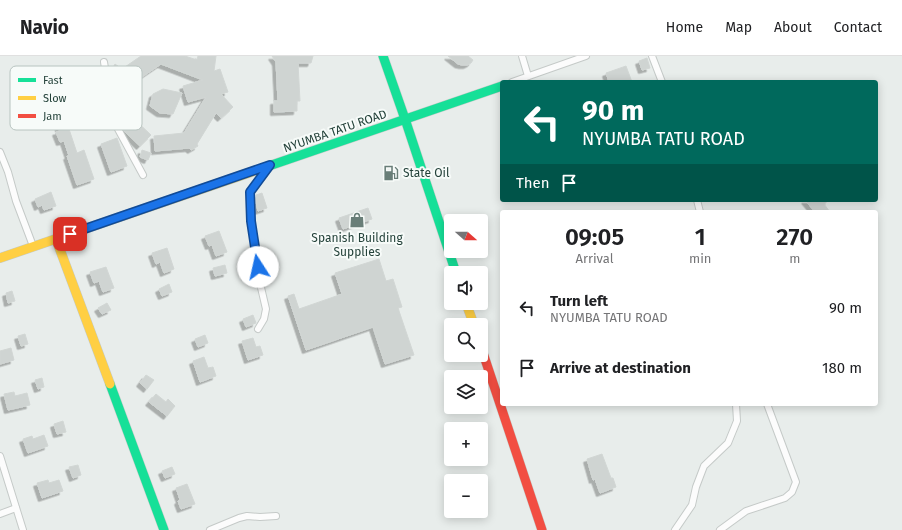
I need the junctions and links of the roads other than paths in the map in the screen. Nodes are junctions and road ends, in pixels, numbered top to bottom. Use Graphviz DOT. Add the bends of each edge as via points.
graph roads {
  1 [pos="383,56"];
  2 [pos="522,56"];
  3 [pos="586,56"];
  4 [pos="652,56"];
  5 [pos="104,62"];
  6 [pos="105,66"];
  7 [pos="528,76"];
  8 [pos="517,80"];
  9 [pos="661,80"];
  10 [pos="500,87"];
  11 [pos="405,119"];
  12 [pos="118,130"];
  13 [pos="0,152"];
  14 [pos="270,165"];
  15 [pos="143,175"];
  16 [pos="56,238"];
  17 [pos="33,246"];
  18 [pos="0,258"];
  19 [pos="454,266"];
  20 [pos="258,329"];
  21 [pos="486,362"];
  22 [pos="500,405"];
  23 [pos="500,406"];
  24 [pos="736,406"];
  25 [pos="768,406"];
  26 [pos="0,456"];
  27 [pos="16,508"];
  28 [pos="0,514"];
  29 [pos="276,516"];
  30 [pos="23,530"];
  31 [pos="164,530"];
  32 [pos="210,530"];
  33 [pos="542,530"];
  34 [pos="675,530"];
  35 [pos="720,530"];
  1 -- 11 [label="main road"];
  2 -- 7 [label="street"];
  3 -- 7 [label="street"];
  4 -- 9 [label="street"];
  5 -- 6 [label="street"];
  7 -- 8 [label="street"];
  10 -- 11 [label="main road, NYUMBA TATU ROAD"];
  11 -- 14 [label="main road, NYUMBA TATU ROAD"];
  11 -- 19 [label="main road"];
  12 -- 15 [label="street"];
  13 -- 17 [label="street"];
  14 -- 16 [label="main road, NYUMBA TATU ROAD"];
  14 -- 20 [label="street" via="250,192 251,221 266,309"];
  16 -- 17 [label="main road, NYUMBA TATU ROAD"];
  16 -- 31 [label="main road"];
  17 -- 18 [label="main road, NYUMBA TATU ROAD"];
  21 -- 22 [label="main road"];
  23 -- 33 [label="main road"];
  24 -- 34 [label="street" via="737,421 728,443 704,466 692,505"];
  25 -- 35 [label="street" via="796,482 792,492 785,498 746,511"];
  26 -- 27 [label="street"];
  27 -- 28 [label="street"];
  27 -- 30 [label="street"];
  29 -- 32 [label="street" via="247,516"];
}
